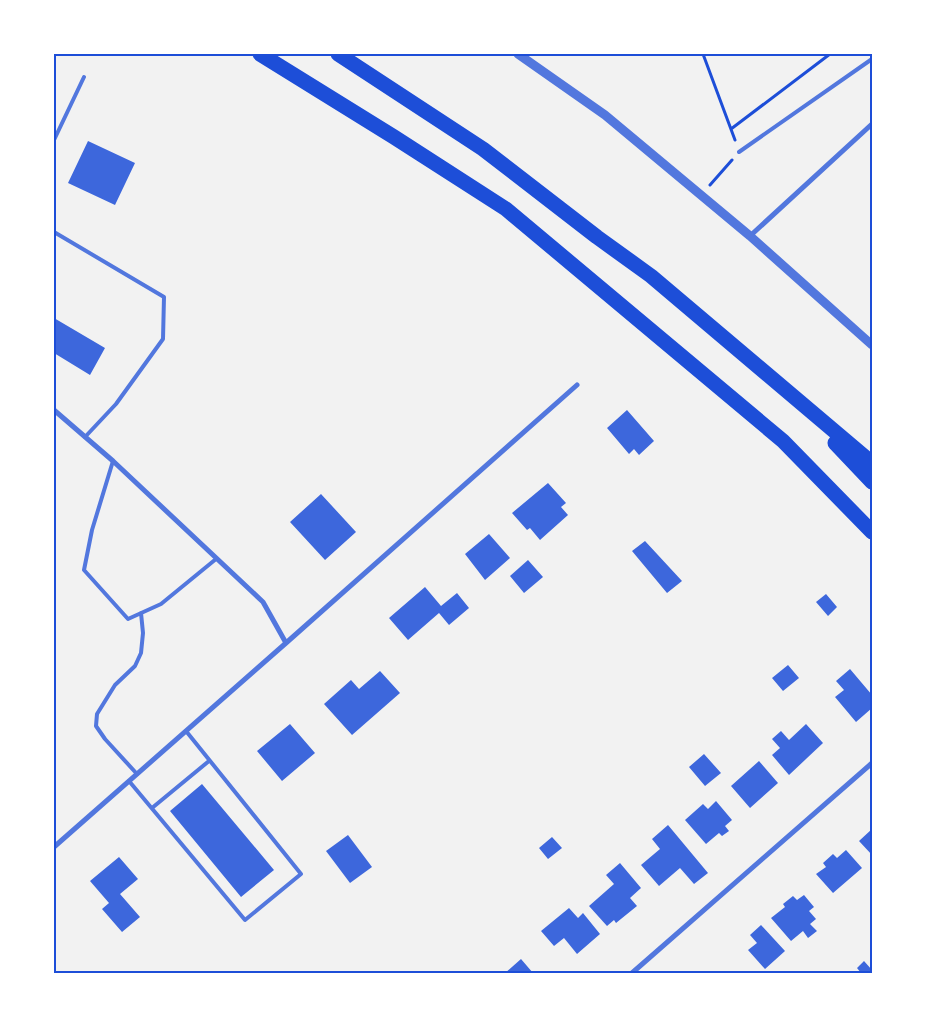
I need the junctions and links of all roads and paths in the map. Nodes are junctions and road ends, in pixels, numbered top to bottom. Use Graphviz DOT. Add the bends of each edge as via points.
graph roads {
  1 [pos="260,54"];
  2 [pos="338,54"];
  3 [pos="518,54"];
  4 [pos="702,54"];
  5 [pos="830,54"];
  6 [pos="872,58"];
  7 [pos="84,77"];
  8 [pos="872,124"];
  9 [pos="731,130"];
  10 [pos="54,140"];
  11 [pos="739,152"];
  12 [pos="701,195"];
  13 [pos="54,232"];
  14 [pos="750,236"];
  15 [pos="872,345"];
  16 [pos="756,363"];
  17 [pos="577,385"];
  18 [pos="54,410"];
  19 [pos="85,437"];
  20 [pos="113,461"];
  21 [pos="872,463"];
  22 [pos="872,482"];
  23 [pos="872,532"];
  24 [pos="216,559"];
  25 [pos="141,613"];
  26 [pos="286,643"];
  27 [pos="186,731"];
  28 [pos="209,761"];
  29 [pos="872,763"];
  30 [pos="137,774"];
  31 [pos="129,781"];
  32 [pos="152,808"];
  33 [pos="54,846"];
  34 [pos="632,973"];
  1 -- 23 [label="highway" via="506,210 783,441"];
  2 -- 16 [label="highway" via="483,149 651,276"];
  3 -- 12 [label="street" via="605,115"];
  4 -- 9 [label="path"];
  5 -- 9 [label="path"];
  6 -- 11 [label="lane"];
  7 -- 10 [label="lane"];
  8 -- 14 [label="street"];
  9 -- 11 [label="path"];
  11 -- 12 [label="path"];
  12 -- 14 [label="street"];
  13 -- 19 [label="lane" via="164,297 163,339 116,404"];
  14 -- 15 [label="street"];
  16 -- 21 [label="highway"];
  16 -- 22 [label="highway"];
  17 -- 26 [label="street"];
  18 -- 19 [label="street"];
  19 -- 20 [label="street"];
  20 -- 24 [label="street"];
  20 -- 25 [label="lane" via="92,530 84,570 128,619"];
  24 -- 25 [label="lane" via="161,604"];
  24 -- 26 [label="street" via="263,602"];
  25 -- 30 [label="lane" via="143,633 135,666 115,685 97,714 96,726"];
  26 -- 27 [label="street"];
  27 -- 28 [label="lane"];
  27 -- 30 [label="street"];
  28 -- 32 [label="lane"];
  28 -- 32 [label="lane" via="301,874 245,920"];
  29 -- 34 [label="street"];
  30 -- 31 [label="street"];
  31 -- 32 [label="lane"];
  31 -- 33 [label="street"];
}
